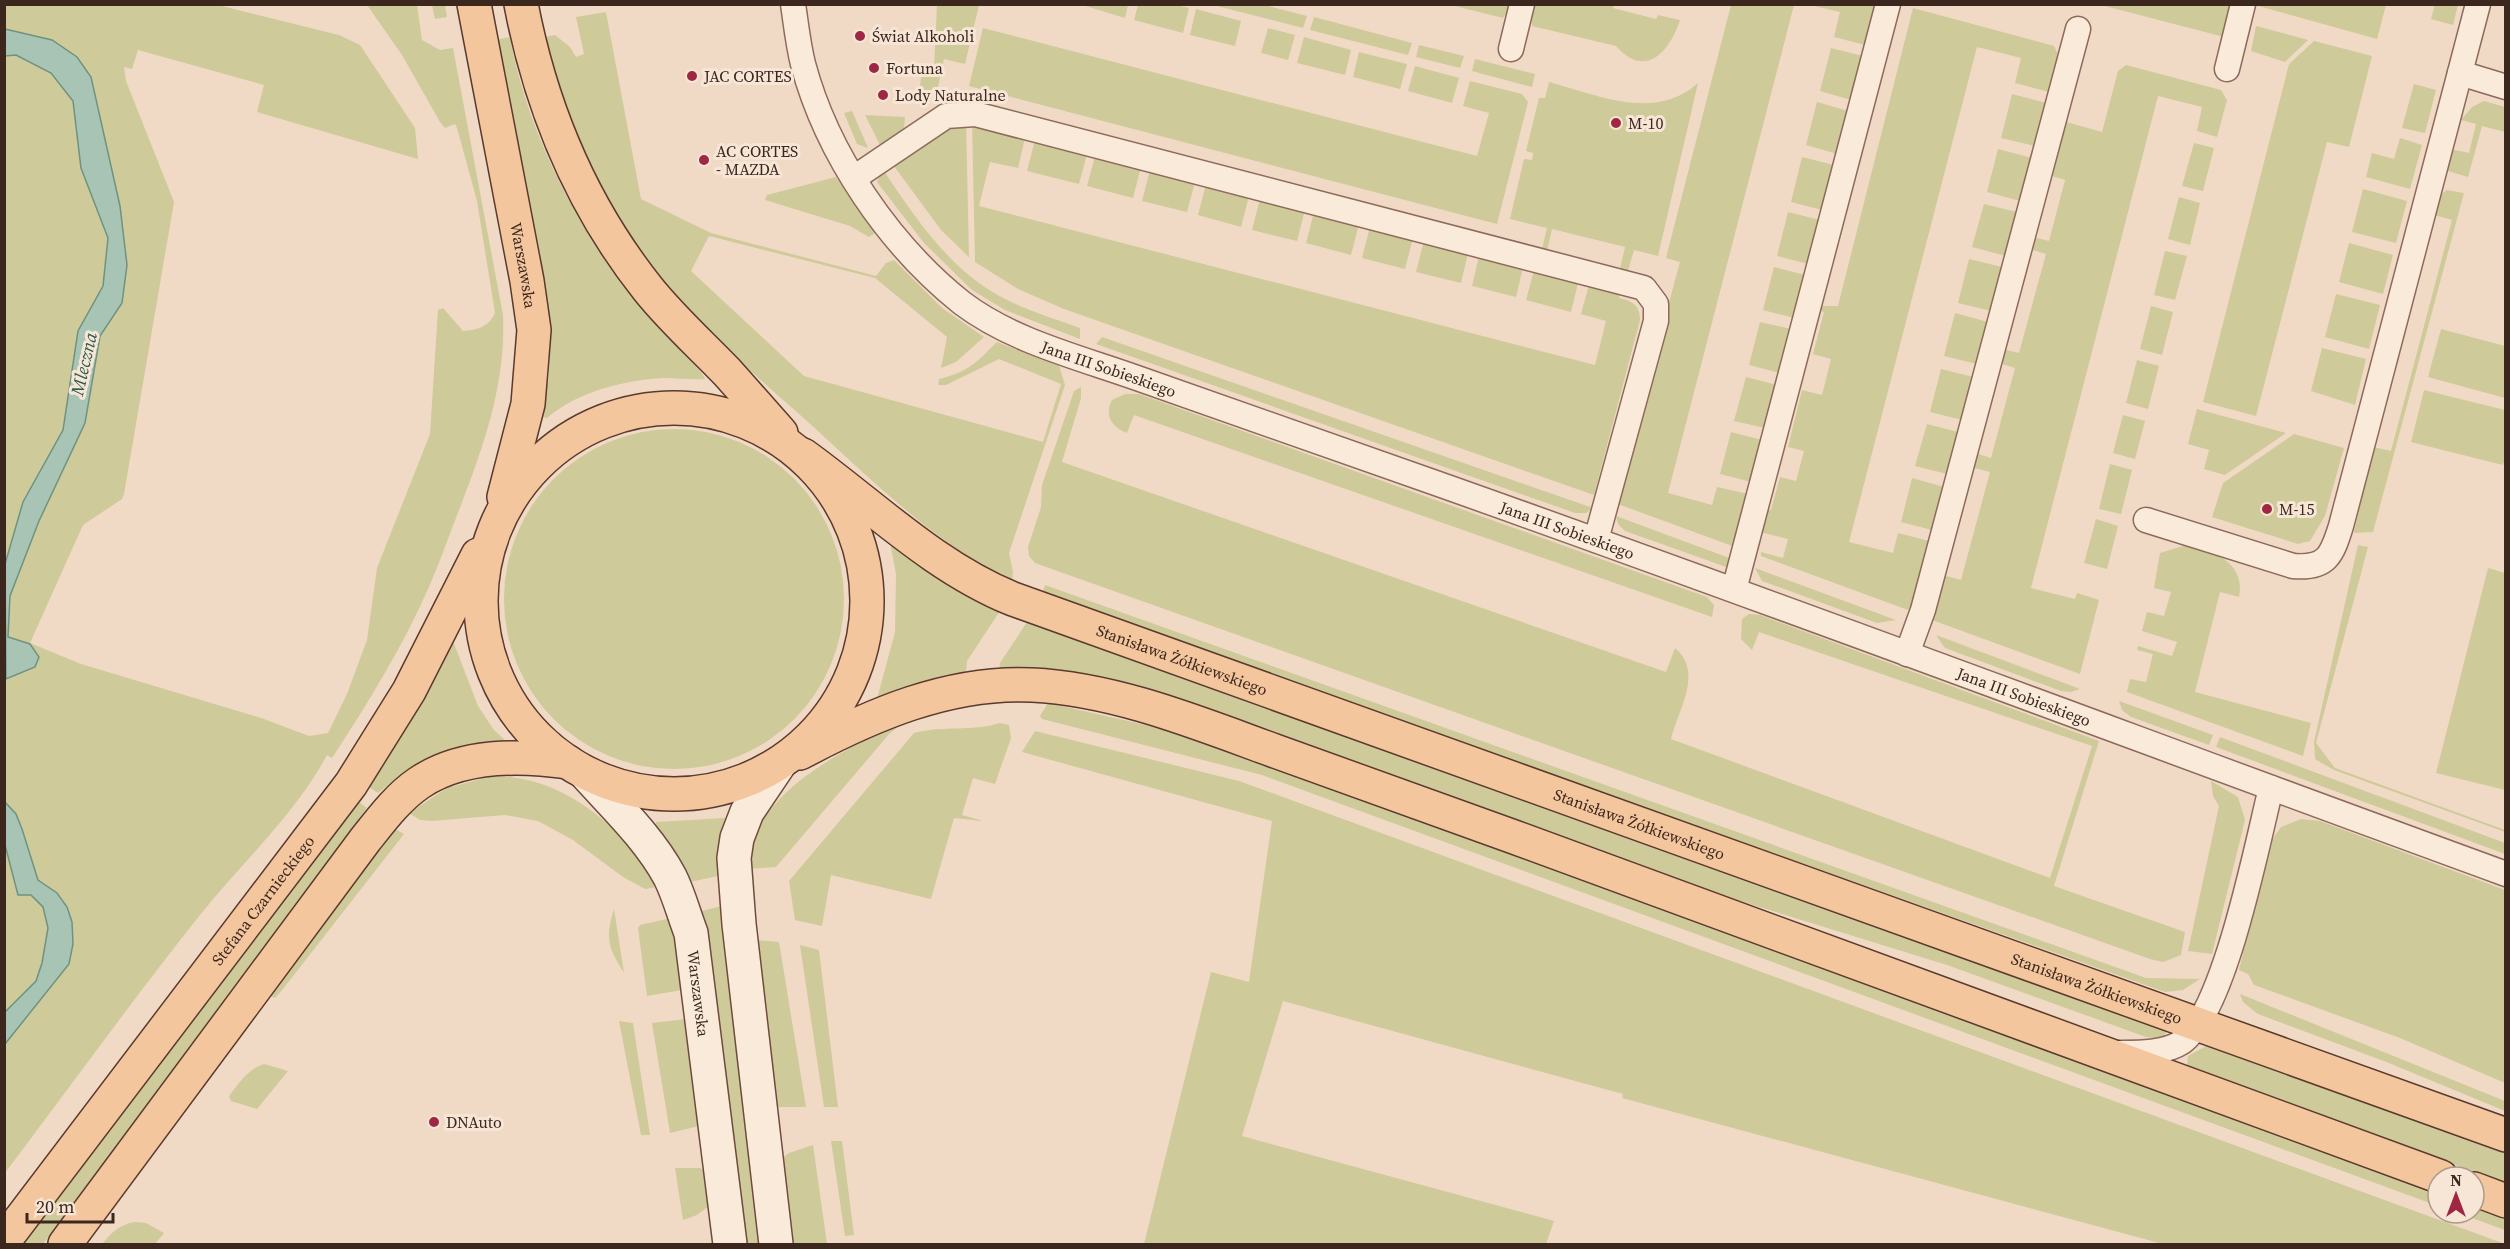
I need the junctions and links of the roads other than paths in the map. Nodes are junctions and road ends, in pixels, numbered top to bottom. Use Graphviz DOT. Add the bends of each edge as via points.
graph roads {
  1 [pos="474,4"];
  2 [pos="521,4"];
  3 [pos="793,4"];
  4 [pos="1522,4"];
  5 [pos="1888,4"];
  6 [pos="2243,4"];
  7 [pos="2478,4"];
  8 [pos="2078,29"];
  9 [pos="1511,49"];
  10 [pos="2227,69"];
  11 [pos="2460,74"];
  12 [pos="2505,87"];
  13 [pos="854,178"];
  14 [pos="797,450"];
  15 [pos="2146,520"];
  16 [pos="491,530"];
  17 [pos="1596,540"];
  18 [pos="1734,590"];
  19 [pos="1907,654"];
  20 [pos="790,758"];
  21 [pos="577,768"];
  22 [pos="2271,788"];
  23 [pos="2505,874"];
  24 [pos="2198,1024"];
  25 [pos="2103,1054"];
  26 [pos="2505,1135"];
  27 [pos="2426,1172"];
  28 [pos="2486,1194"];
  29 [pos="2505,1201"];
  30 [pos="4,1241"];
  31 [pos="65,1245"];
  32 [pos="730,1245"];
  33 [pos="776,1245"];
  1 -- 16 [label="main road, Warszawska" via="534,330 528,404"];
  2 -- 14 [label="main road" via="542,93 556,131 607,231 674,319"];
  3 -- 13 [label="street, Jana III Sobieskiego" via="803,64 813,95"];
  4 -- 9 [label="street"];
  5 -- 18 [label="street"];
  6 -- 10 [label="street"];
  7 -- 11 [label="street"];
  8 -- 19 [label="street" via="1928,590"];
  11 -- 12 [label="street"];
  11 -- 15 [label="street" via="2341,525 2329,555 2315,566 2293,566"];
  13 -- 17 [label="street, Jana III Sobieskiego" via="914,258 964,304 992,322 1101,365"];
  13 -- 17 [label="street" via="946,116 975,114 1644,288 1656,303 1656,321"];
  14 -- 16 [label="main road" via="750,424 705,411 679,407 638,410 591,426 555,448 528,473"];
  14 -- 20 [label="main road" via="836,498 852,525 866,576 869,607 854,675 830,718"];
  14 -- 24 [label="main road, Stanisława Żółkiewskiego" via="944,562 1004,596"];
  16 -- 21 [label="main road" via="482,565 481,615 492,665 519,716"];
  16 -- 30 [label="main road, Stefana Czarnieckiego" via="409,691 351,784"];
  17 -- 18 [label="street, Jana III Sobieskiego"];
  18 -- 19 [label="street, Jana III Sobieskiego"];
  19 -- 22 [label="street, Jana III Sobieskiego"];
  20 -- 21 [label="main road" via="721,789 677,794 634,790"];
  20 -- 25 [label="main road" via="897,708 973,688 1033,685 1092,693 1216,729"];
  20 -- 33 [label="main road" via="747,812 734,858"];
  21 -- 31 [label="main road" via="530,758 478,761 437,773 404,796 365,840"];
  21 -- 32 [label="main road, Warszawska" via="635,828 661,862 678,894 691,933"];
  22 -- 23 [label="street, Jana III Sobieskiego"];
  22 -- 24 [label="street" via="2224,972"];
  24 -- 25 [label="street" via="2180,1043 2165,1049"];
  24 -- 26 [label="main road, Stanisława Żółkiewskiego"];
  25 -- 27 [label="main road"];
  28 -- 29 [label="main road"];
}
